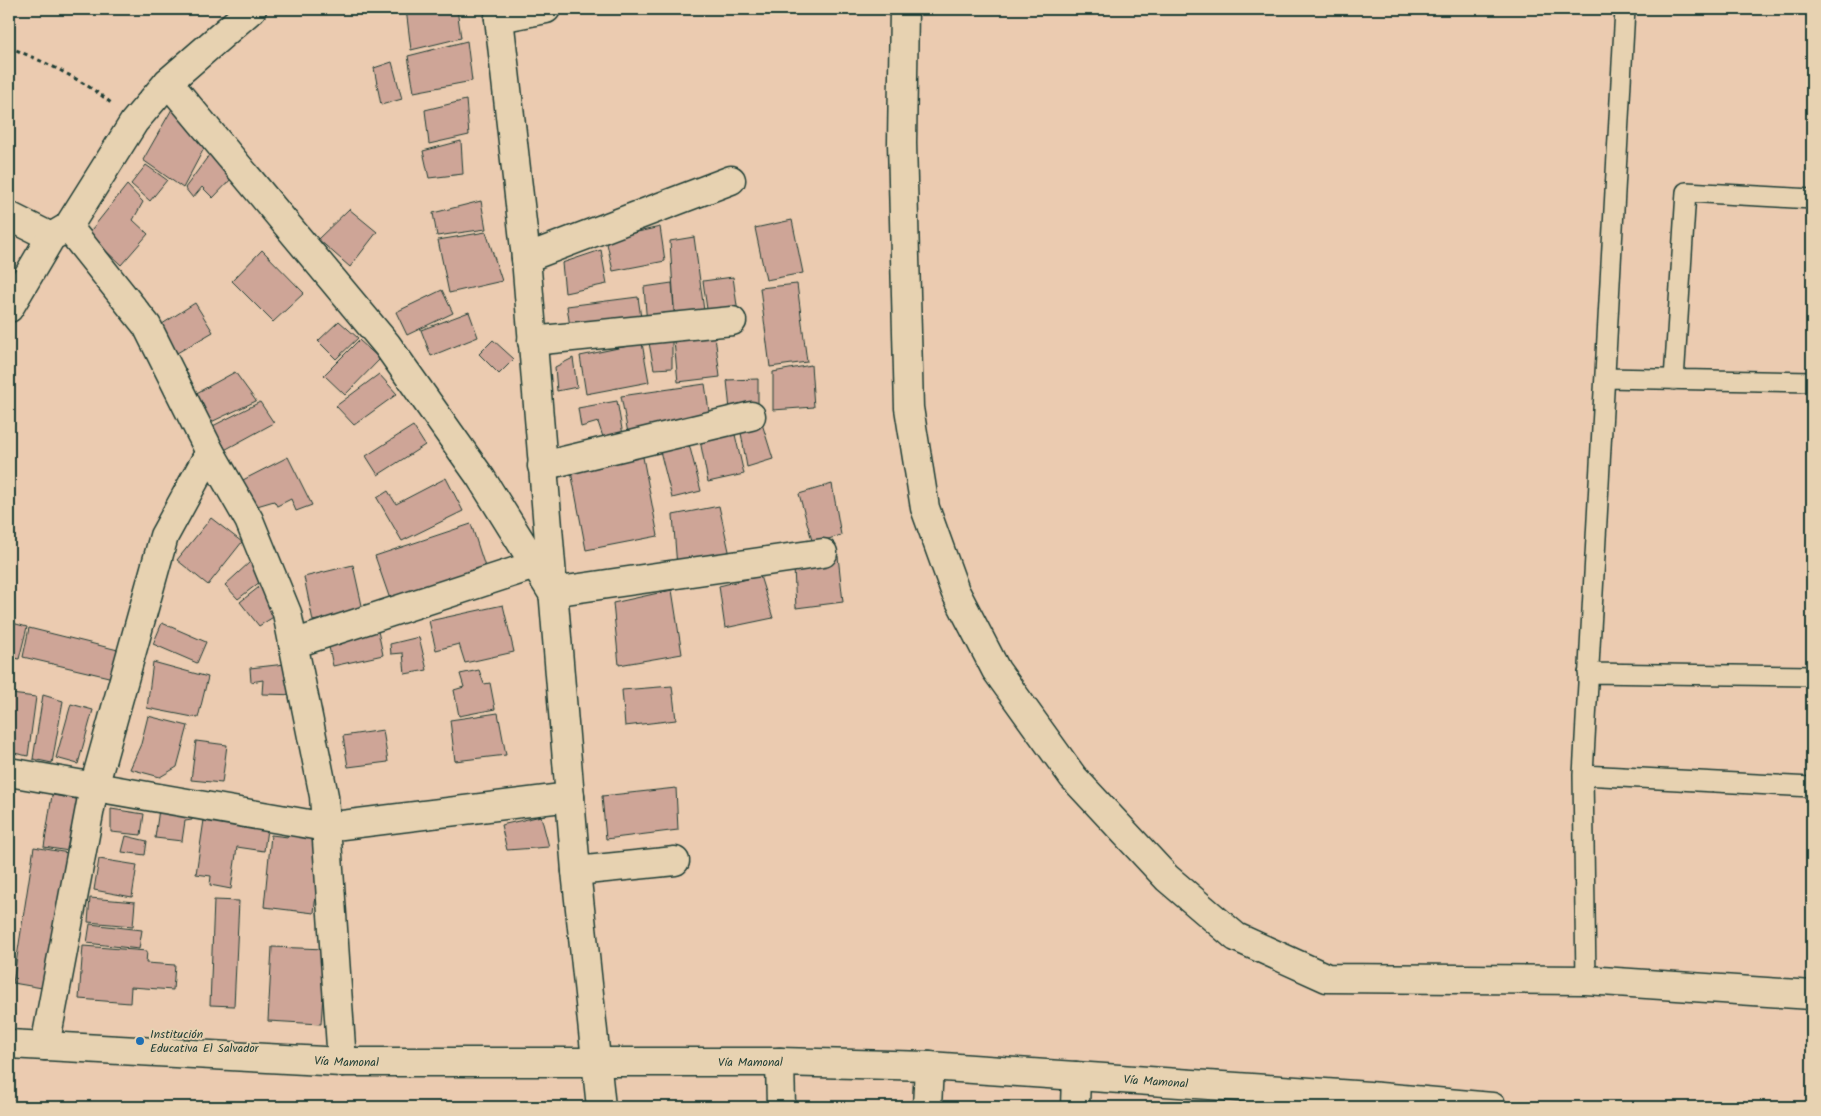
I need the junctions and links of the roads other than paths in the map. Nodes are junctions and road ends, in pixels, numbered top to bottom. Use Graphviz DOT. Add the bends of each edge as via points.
graph roads {
  1 [pos="252,9"];
  2 [pos="546,9"];
  3 [pos="904,9"];
  4 [pos="1625,9"];
  5 [pos="499,14"];
  6 [pos="168,82"];
  7 [pos="731,180"];
  8 [pos="1812,199"];
  9 [pos="9,216"];
  10 [pos="59,232"];
  11 [pos="526,258"];
  12 [pos="9,308"];
  13 [pos="732,321"];
  14 [pos="532,341"];
  15 [pos="1605,378"];
  16 [pos="1674,380"];
  17 [pos="1812,382"];
  18 [pos="750,416"];
  19 [pos="210,452"];
  20 [pos="542,466"];
  21 [pos="824,553"];
  22 [pos="535,565"];
  23 [pos="552,592"];
  24 [pos="293,644"];
  25 [pos="1588,673"];
  26 [pos="1812,676"];
  27 [pos="9,772"];
  28 [pos="1583,775"];
  29 [pos="94,787"];
  30 [pos="1812,787"];
  31 [pos="570,797"];
  32 [pos="326,827"];
  33 [pos="675,861"];
  34 [pos="576,871"];
  35 [pos="1586,980"];
  36 [pos="1812,995"];
  37 [pos="9,1044"];
  38 [pos="46,1046"];
  39 [pos="342,1062"];
  40 [pos="596,1062"];
  41 [pos="780,1062"];
  42 [pos="929,1066"];
  43 [pos="1076,1076"];
  44 [pos="1221,1097"];
  45 [pos="1369,1102"];
  46 [pos="601,1107"];
  47 [pos="781,1107"];
  48 [pos="927,1107"];
  49 [pos="1075,1107"];
  50 [pos="1492,1107"];
  1 -- 6 [label="street"];
  2 -- 5 [label="street"];
  3 -- 35 [label="street" via="902,143 909,408 925,508 954,590 996,670 1073,777 1167,878 1236,937 1327,978"];
  4 -- 15 [label="lane"];
  5 -- 11 [label="street"];
  6 -- 10 [label="street" via="134,122"];
  6 -- 22 [label="street" via="387,346 481,478"];
  7 -- 11 [label="street"];
  8 -- 16 [label="lane" via="1686,192"];
  9 -- 10 [label="street"];
  10 -- 12 [label="street"];
  10 -- 19 [label="street" via="147,326"];
  11 -- 14 [label="street"];
  13 -- 14 [label="street"];
  14 -- 20 [label="street"];
  15 -- 16 [label="lane"];
  15 -- 25 [label="lane"];
  16 -- 17 [label="lane"];
  18 -- 20 [label="street"];
  19 -- 24 [label="street" via="248,520 287,613"];
  19 -- 29 [label="street" via="164,536"];
  20 -- 23 [label="street"];
  21 -- 23 [label="street"];
  22 -- 23 [label="street"];
  22 -- 24 [label="street"];
  23 -- 31 [label="street"];
  24 -- 32 [label="street" via="324,796"];
  25 -- 26 [label="lane"];
  25 -- 28 [label="lane"];
  27 -- 29 [label="street"];
  28 -- 30 [label="lane"];
  28 -- 35 [label="lane"];
  29 -- 32 [label="street"];
  29 -- 38 [label="street"];
  31 -- 32 [label="street"];
  31 -- 34 [label="street"];
  32 -- 39 [label="street"];
  33 -- 34 [label="street"];
  34 -- 40 [label="street"];
  35 -- 36 [label="street"];
  37 -- 38 [label="street, Vía Mamonal"];
  38 -- 39 [label="street, Vía Mamonal"];
  39 -- 40 [label="street, Vía Mamonal"];
  40 -- 41 [label="street, Vía Mamonal"];
  40 -- 46 [label="street"];
  41 -- 42 [label="street, Vía Mamonal"];
  41 -- 47 [label="street"];
  42 -- 43 [label="street, Vía Mamonal"];
  42 -- 48 [label="street"];
  43 -- 44 [label="street, Vía Mamonal"];
  43 -- 49 [label="street"];
  44 -- 45 [label="street, Vía Mamonal"];
  45 -- 50 [label="street, Vía Mamonal"];
}
